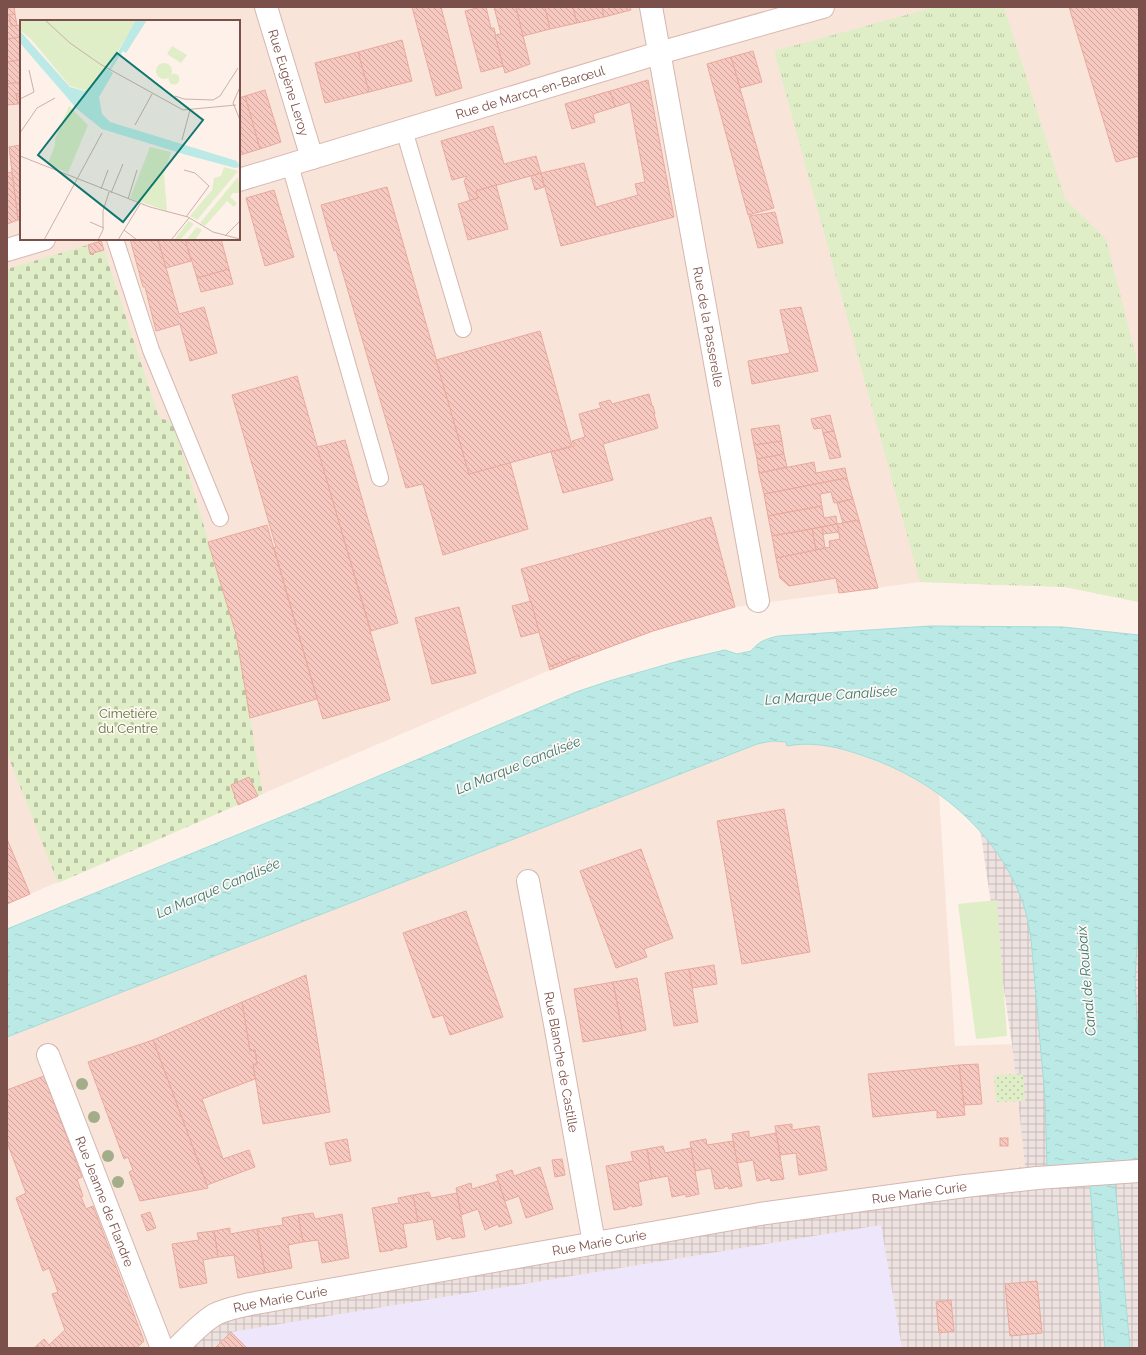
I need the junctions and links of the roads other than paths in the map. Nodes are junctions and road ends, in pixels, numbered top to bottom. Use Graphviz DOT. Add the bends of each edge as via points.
graph roads {
  1 [pos="266,7"];
  2 [pos="652,7"];
  3 [pos="823,7"];
  4 [pos="659,53"];
  5 [pos="404,130"];
  6 [pos="312,158"];
  7 [pos="290,165"];
  8 [pos="240,180"];
  9 [pos="41,240"];
  10 [pos="115,240"];
  11 [pos="7,250"];
  12 [pos="463,329"];
  13 [pos="380,478"];
  14 [pos="220,518"];
  15 [pos="758,601"];
  16 [pos="528,881"];
  17 [pos="48,1055"];
  18 [pos="1139,1171"];
  19 [pos="594,1243"];
  20 [pos="162,1348"];
  21 [pos="177,1348"];
  1 -- 6 [label="street, Rue Eugène Leroy"];
  2 -- 4 [label="street, Rue de la Passerelle"];
  3 -- 4 [label="street, Rue de Marcq-en-Barœul"];
  4 -- 5 [label="street, Rue de Marcq-en-Barœul"];
  4 -- 15 [label="street, Rue de la Passerelle"];
  5 -- 6 [label="street, Rue de Marcq-en-Barœul"];
  5 -- 12 [label="lane"];
  6 -- 7 [label="street, Rue de Marcq-en-Barœul"];
  7 -- 8 [label="street, Rue de Marcq-en-Barœul"];
  7 -- 13 [label="lane"];
  9 -- 11 [label="street"];
  10 -- 14 [label="lane" via="151,350"];
  16 -- 19 [label="street, Rue Blanche de Castille"];
  17 -- 20 [label="street, Rue Jeanne de Flandre"];
  18 -- 19 [label="street, Rue Marie Curie" via="965,1186 760,1214"];
  19 -- 21 [label="street, Rue Marie Curie" via="250,1304 215,1315"];
}
